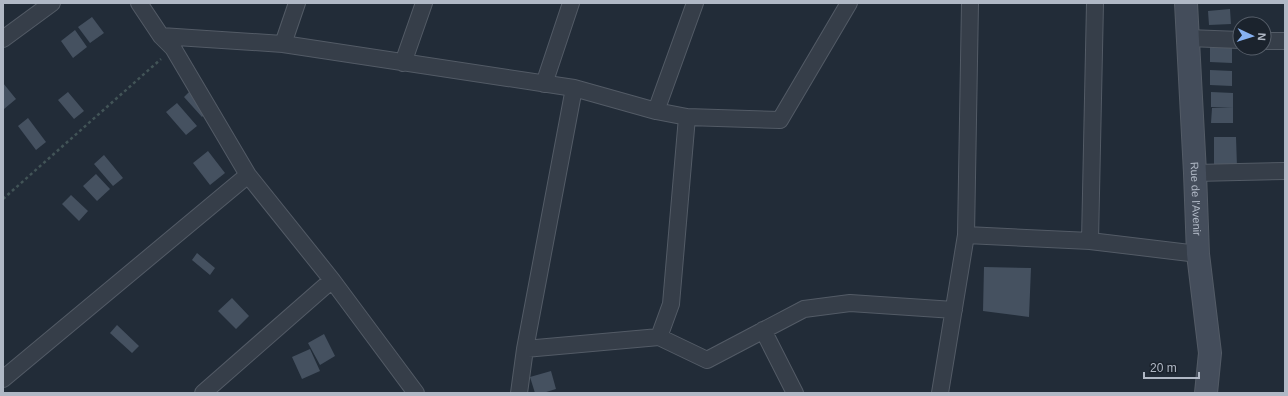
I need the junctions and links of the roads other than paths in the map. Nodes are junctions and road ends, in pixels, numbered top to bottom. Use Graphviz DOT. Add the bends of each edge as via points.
graph roads {
  1 [pos="52,3"];
  2 [pos="139,3"];
  3 [pos="297,3"];
  4 [pos="424,3"];
  5 [pos="571,3"];
  6 [pos="695,3"];
  7 [pos="849,3"];
  8 [pos="970,3"];
  9 [pos="1095,3"];
  10 [pos="1186,3"];
  11 [pos="161,36"];
  12 [pos="1188,38"];
  13 [pos="3,40"];
  14 [pos="1232,40"];
  15 [pos="1272,41"];
  16 [pos="1285,41"];
  17 [pos="282,44"];
  18 [pos="403,62"];
  19 [pos="544,84"];
  20 [pos="574,88"];
  21 [pos="656,111"];
  22 [pos="687,117"];
  23 [pos="1285,171"];
  24 [pos="1196,173"];
  25 [pos="248,175"];
  26 [pos="966,235"];
  27 [pos="1090,241"];
  28 [pos="1198,254"];
  29 [pos="332,280"];
  30 [pos="954,310"];
  31 [pos="763,330"];
  32 [pos="659,337"];
  33 [pos="525,349"];
  34 [pos="3,378"];
  35 [pos="203,393"];
  36 [pos="416,393"];
  37 [pos="519,393"];
  38 [pos="795,393"];
  39 [pos="940,393"];
  40 [pos="1206,393"];
  1 -- 13 [label="street"];
  2 -- 11 [label="street"];
  3 -- 17 [label="street"];
  4 -- 18 [label="street"];
  5 -- 19 [label="street"];
  6 -- 21 [label="street"];
  7 -- 22 [label="street" via="780,120"];
  8 -- 26 [label="street"];
  9 -- 27 [label="street"];
  10 -- 12 [label="main road, Rue de l'Avenir"];
  11 -- 17 [label="street"];
  11 -- 25 [label="street" via="173,48"];
  12 -- 14 [label="street"];
  12 -- 24 [label="main road, Rue de l'Avenir"];
  15 -- 16 [label="street"];
  17 -- 18 [label="street"];
  18 -- 19 [label="street"];
  19 -- 20 [label="street"];
  20 -- 21 [label="street"];
  20 -- 33 [label="street"];
  21 -- 22 [label="street"];
  22 -- 32 [label="street" via="671,304"];
  23 -- 24 [label="street"];
  24 -- 28 [label="main road, Rue de l'Avenir"];
  25 -- 29 [label="street"];
  25 -- 34 [label="street"];
  26 -- 27 [label="street"];
  26 -- 30 [label="street"];
  27 -- 28 [label="street"];
  28 -- 40 [label="main road, Rue de l'Avenir" via="1210,353"];
  29 -- 35 [label="street"];
  29 -- 36 [label="street"];
  30 -- 31 [label="street" via="850,303 804,309"];
  30 -- 39 [label="street"];
  31 -- 32 [label="street" via="707,360"];
  31 -- 38 [label="street"];
  32 -- 33 [label="street"];
  33 -- 37 [label="street"];
}
